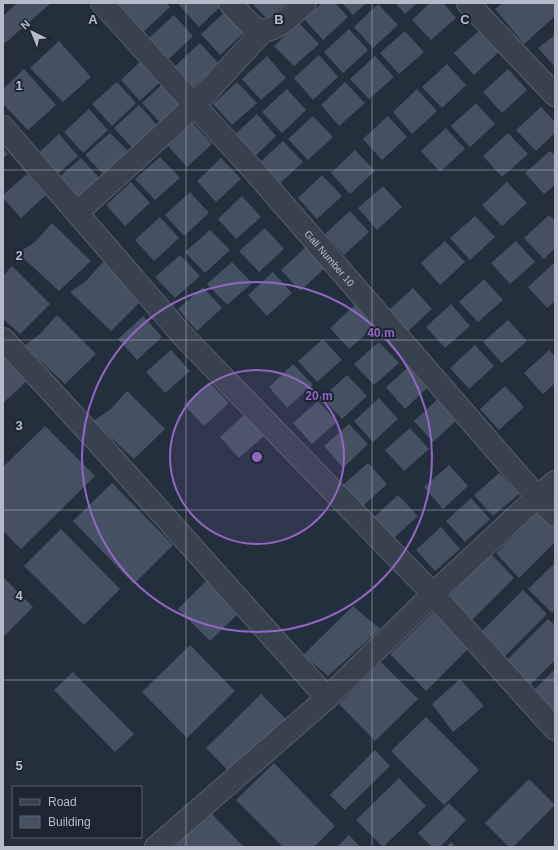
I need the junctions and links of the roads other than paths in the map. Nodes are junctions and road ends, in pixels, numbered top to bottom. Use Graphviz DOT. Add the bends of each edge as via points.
graph roads {
  1 [pos="102,3"];
  2 [pos="230,3"];
  3 [pos="305,3"];
  4 [pos="468,3"];
  5 [pos="263,31"];
  6 [pos="555,95"];
  7 [pos="195,105"];
  8 [pos="3,127"];
  9 [pos="77,213"];
  10 [pos="3,339"];
  11 [pos="555,482"];
  12 [pos="538,497"];
  13 [pos="555,515"];
  14 [pos="433,594"];
  15 [pos="327,698"];
  16 [pos="555,729"];
  17 [pos="156,847"];
  1 -- 7 [label="street, Gali Number 10"];
  2 -- 5 [label="street" via="254,28"];
  3 -- 5 [label="street" via="279,25"];
  4 -- 6 [label="street"];
  5 -- 7 [label="street"];
  7 -- 9 [label="street"];
  7 -- 12 [label="street, Gali Number 10"];
  8 -- 9 [label="street"];
  9 -- 14 [label="street" via="184,337"];
  10 -- 15 [label="street"];
  11 -- 12 [label="street"];
  12 -- 13 [label="street, Gali Number 10"];
  12 -- 14 [label="street"];
  14 -- 15 [label="street"];
  14 -- 16 [label="street"];
  15 -- 17 [label="street"];
}
